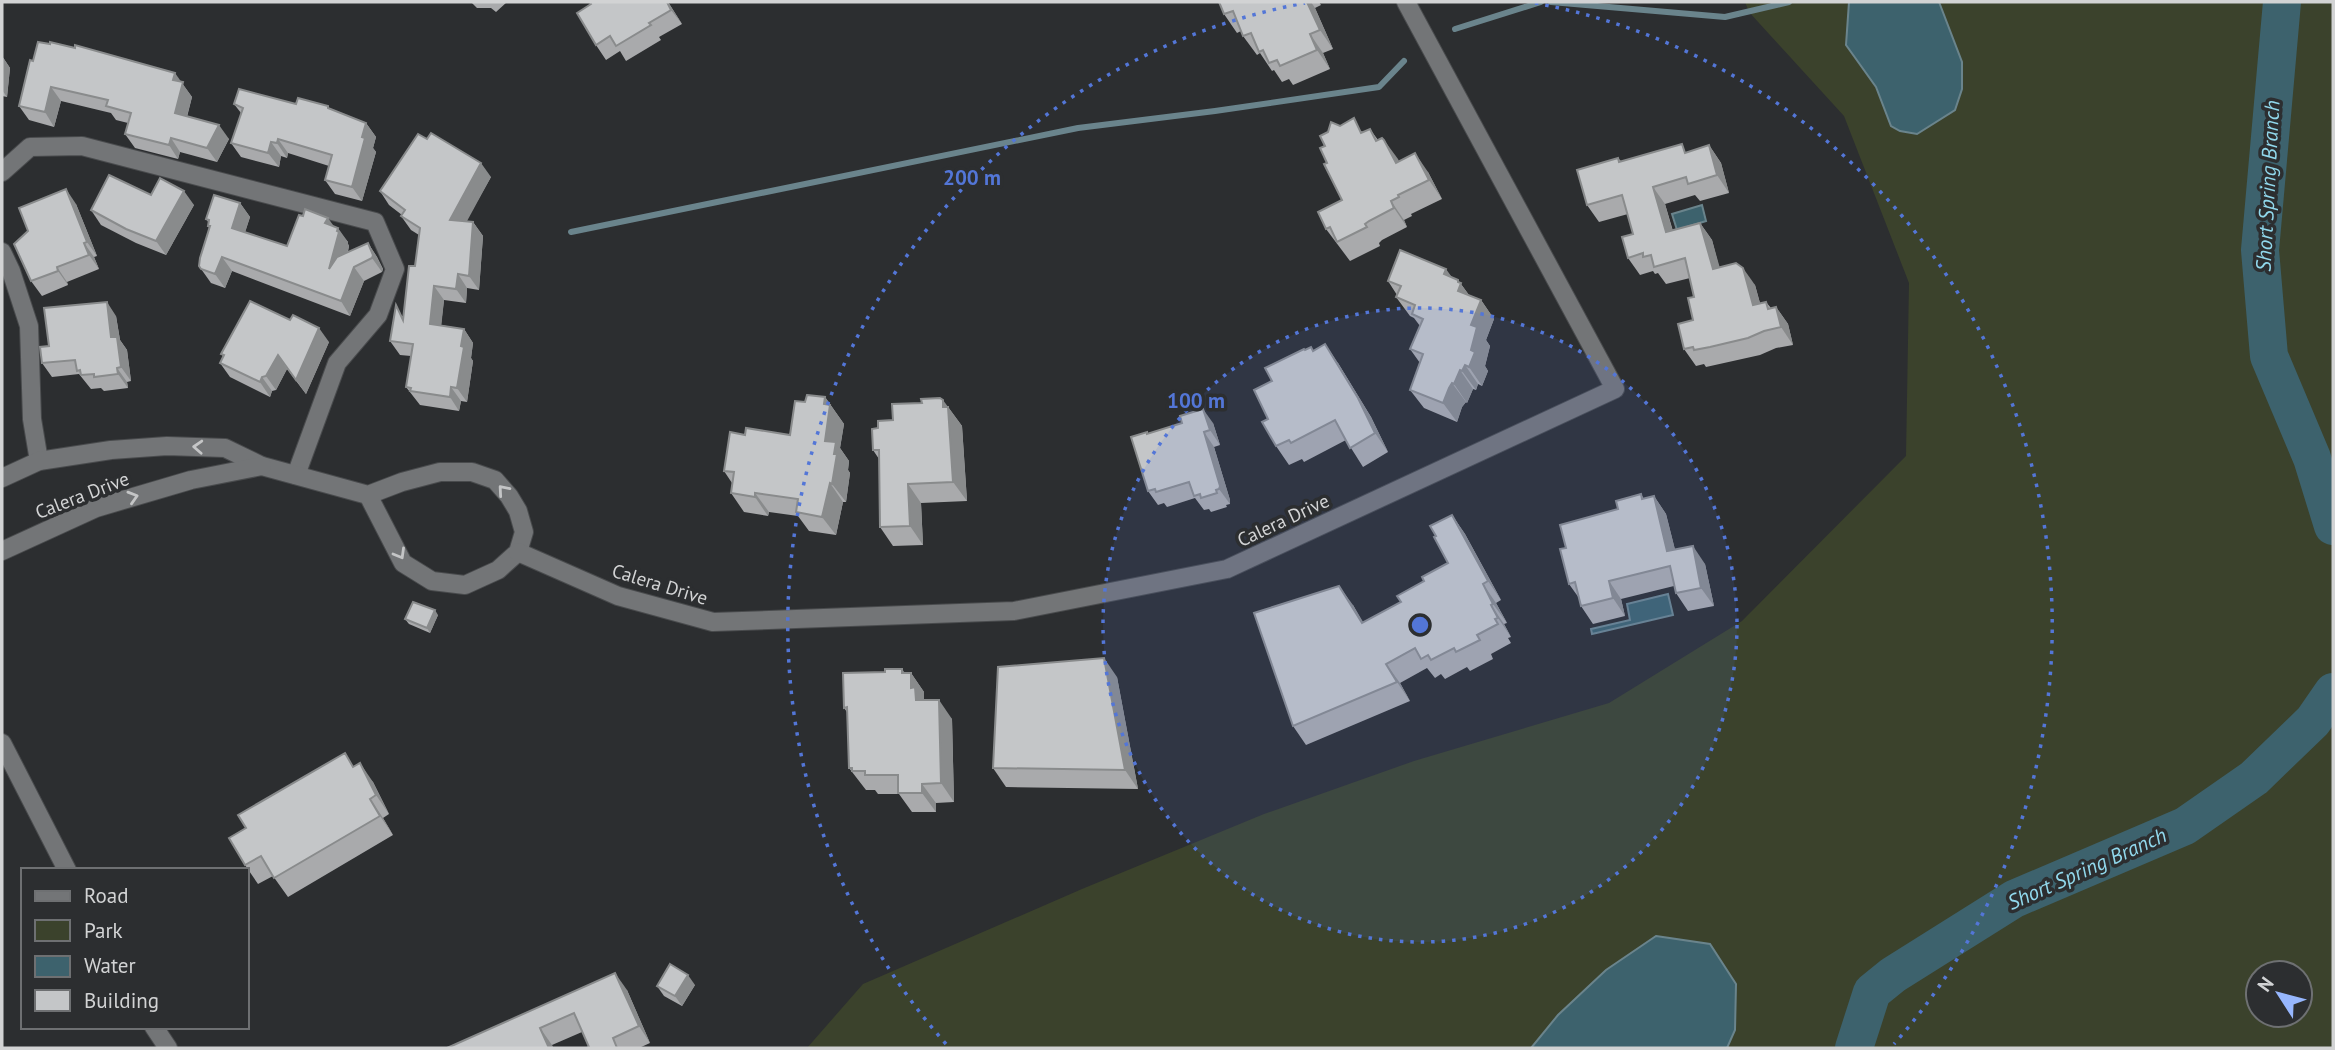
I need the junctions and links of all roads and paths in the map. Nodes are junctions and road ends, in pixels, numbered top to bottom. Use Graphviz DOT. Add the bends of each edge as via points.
graph roads {
  1 [pos="1406,2"];
  2 [pos="2,172"];
  3 [pos="2,252"];
  4 [pos="39,461"];
  5 [pos="262,467"];
  6 [pos="296,475"];
  7 [pos="2,478"];
  8 [pos="368,495"];
  9 [pos="2,551"];
  10 [pos="518,552"];
  11 [pos="2,744"];
  12 [pos="66,868"];
  13 [pos="155,1029"];
  14 [pos="168,1048"];
  1 -- 10 [label="street, Calera Drive" via="1615,389 1227,569 1014,611 713,622 618,596"];
  2 -- 6 [label="street" via="30,147 82,146 374,222 395,269 378,315 337,363"];
  3 -- 4 [label="street" via="29,326 32,419"];
  5 -- 4 [label="street, Calera Drive, one-way" via="225,448 167,446"];
  4 -- 7 [label="street, Calera Drive"];
  5 -- 6 [label="street, Calera Drive"];
  9 -- 5 [label="street, Calera Drive, one-way" via="96,508 191,480"];
  6 -- 8 [label="street, Calera Drive"];
  8 -- 10 [label="street, one-way" via="403,563 432,581 465,585 498,570"];
  10 -- 8 [label="street, one-way" via="524,532 518,511 495,481 484,476 440,472"];
  11 -- 12 [label="street"];
  13 -- 14 [label="street"];
}
